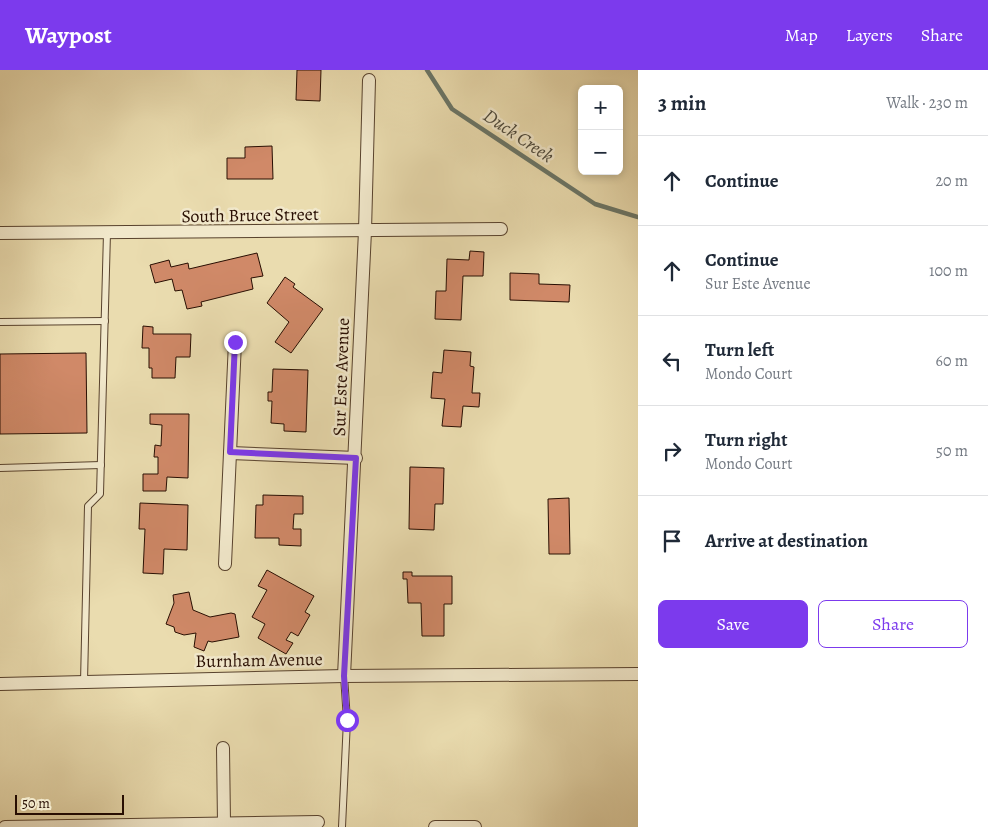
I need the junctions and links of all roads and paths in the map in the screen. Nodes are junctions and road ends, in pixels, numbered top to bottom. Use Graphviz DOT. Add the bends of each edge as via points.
graph roads {
  1 [pos="369,80"];
  2 [pos="501,229"];
  3 [pos="365,231"];
  4 [pos="0,233"];
  5 [pos="108,233"];
  6 [pos="105,320"];
  7 [pos="0,322"];
  8 [pos="235,342"];
  9 [pos="230,452"];
  10 [pos="356,458"];
  11 [pos="101,465"];
  12 [pos="0,468"];
  13 [pos="225,564"];
  14 [pos="638,674"];
  15 [pos="344,676"];
  16 [pos="84,682"];
  17 [pos="0,684"];
  18 [pos="223,748"];
  19 [pos="318,822"];
  20 [pos="224,823"];
  21 [pos="6,827"];
  22 [pos="342,827"];
  23 [pos="435,827"];
  24 [pos="475,827"];
  1 -- 3 [label="street, Sur Este Avenue"];
  2 -- 3 [label="street, South Bruce Street"];
  3 -- 5 [label="street, South Bruce Street"];
  3 -- 10 [label="street, Sur Este Avenue"];
  4 -- 5 [label="street, South Bruce Street"];
  5 -- 6 [label="lane"];
  6 -- 7 [label="lane"];
  6 -- 11 [label="lane"];
  8 -- 9 [label="street"];
  9 -- 10 [label="street"];
  9 -- 13 [label="street"];
  10 -- 15 [label="street, Sur Este Avenue"];
  11 -- 12 [label="lane"];
  11 -- 16 [label="lane" via="100,494 88,506"];
  14 -- 15 [label="street, Burnham Avenue"];
  15 -- 16 [label="street, Burnham Avenue"];
  15 -- 22 [label="lane" via="347,720"];
  16 -- 17 [label="street, Burnham Avenue"];
  18 -- 20 [label="street"];
  19 -- 20 [label="street"];
  20 -- 21 [label="street"];
  23 -- 24 [label="street"];
}
